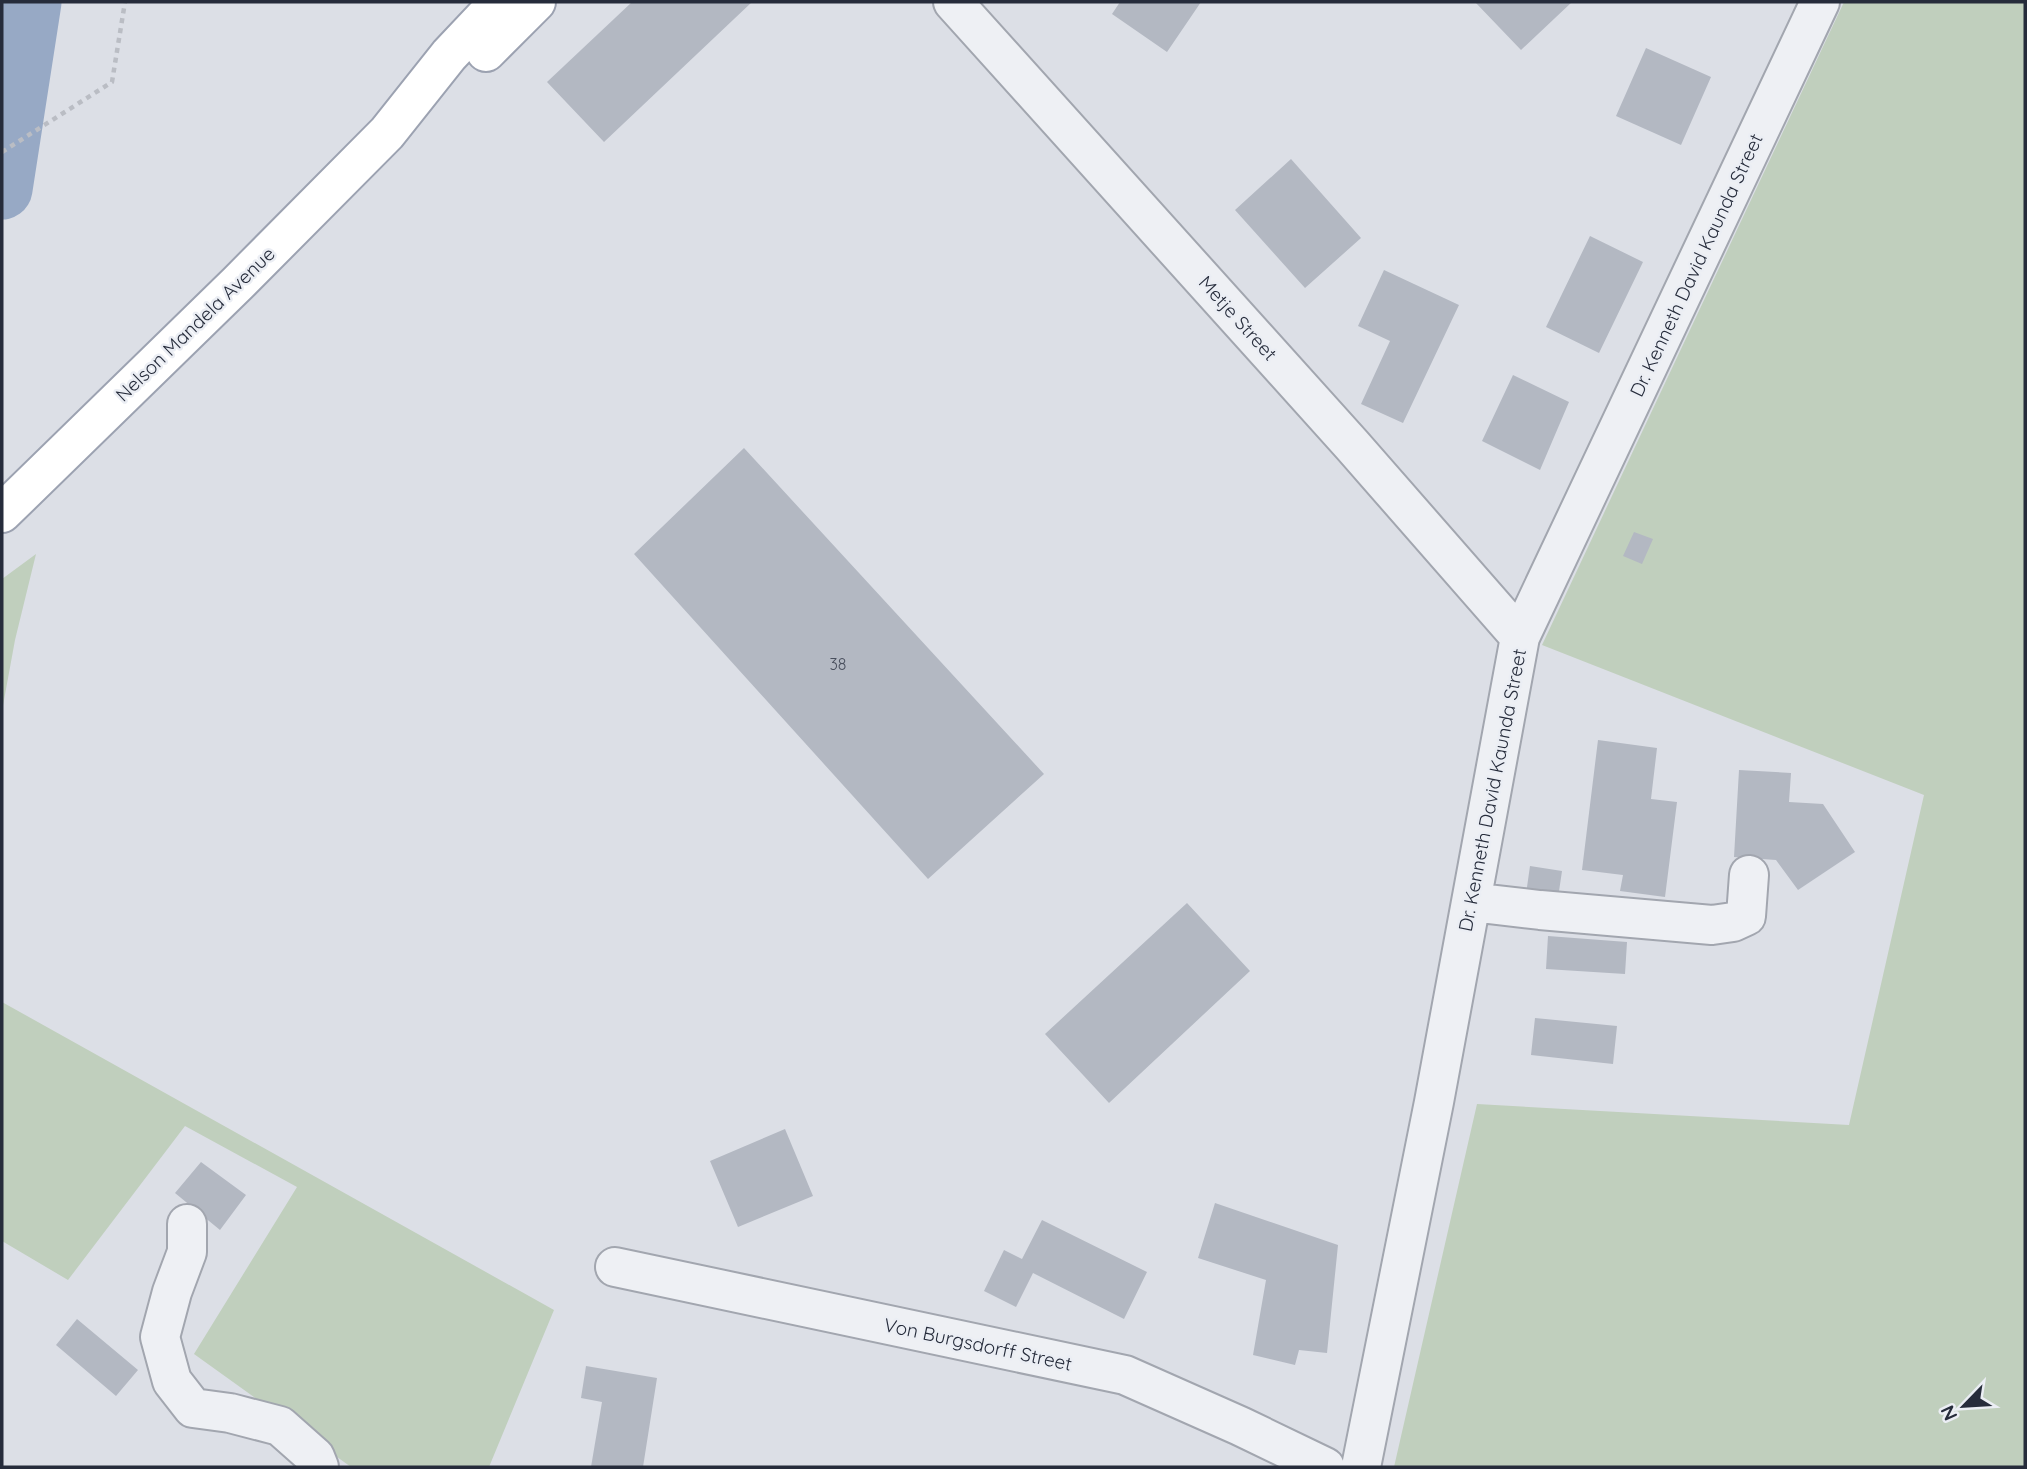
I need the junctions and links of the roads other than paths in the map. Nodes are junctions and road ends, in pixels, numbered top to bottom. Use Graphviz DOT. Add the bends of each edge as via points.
graph roads {
  1 [pos="499,2"];
  2 [pos="536,2"];
  3 [pos="953,2"];
  4 [pos="1820,2"];
  5 [pos="387,133"];
  6 [pos="2,513"];
  7 [pos="1520,637"];
  8 [pos="1749,875"];
  9 [pos="1471,902"];
  10 [pos="187,1224"];
  11 [pos="615,1267"];
  12 [pos="319,1467"];
  13 [pos="1325,1467"];
  14 [pos="1360,1467"];
  1 -- 5 [label="main road, Nelson Mandela Avenue" via="449,55"];
  2 -- 5 [label="main road, Nelson Mandela Avenue" via="463,75"];
  3 -- 7 [label="street, Metje Street"];
  4 -- 7 [label="street, Dr. Kenneth David Kaunda Street"];
  5 -- 6 [label="main road, Nelson Mandela Avenue"];
  7 -- 9 [label="street, Dr. Kenneth David Kaunda Street"];
  8 -- 9 [label="street" via="1746,916 1712,925"];
  9 -- 14 [label="street, Dr. Kenneth David Kaunda Street"];
  10 -- 12 [label="street" via="187,1252 160,1336 172,1381 193,1408 280,1426 315,1457"];
  11 -- 13 [label="street, Von Burgsdorff Street" via="1125,1375"];
}
